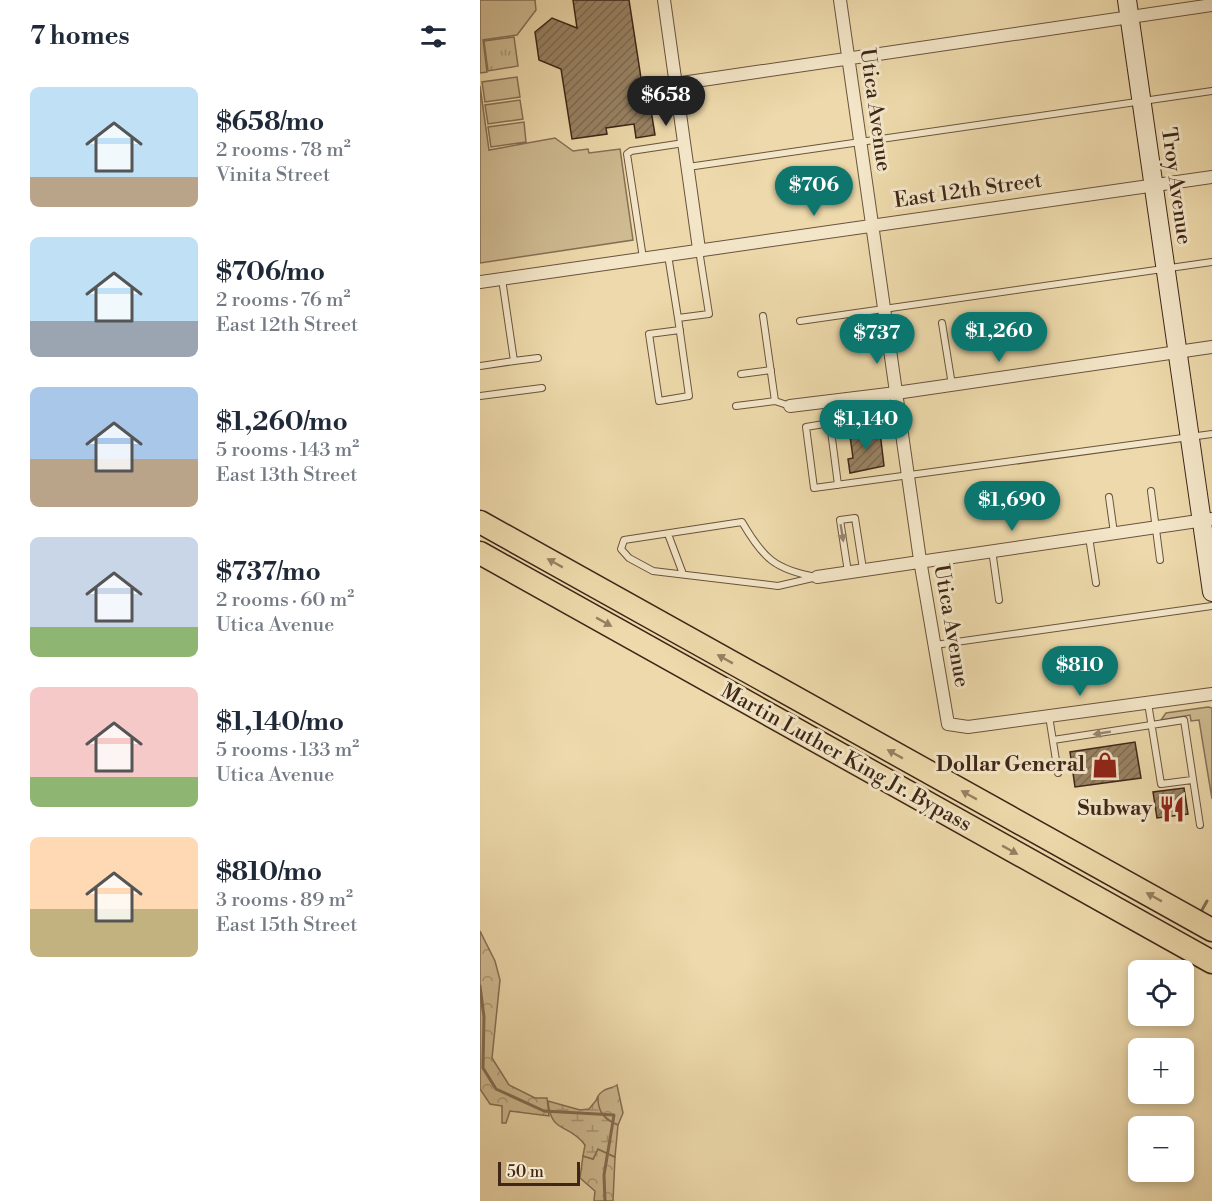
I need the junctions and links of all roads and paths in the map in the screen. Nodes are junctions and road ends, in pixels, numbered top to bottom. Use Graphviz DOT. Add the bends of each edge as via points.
graph roads {
  1 [pos="664,0"];
  2 [pos="840,0"];
  3 [pos="1212,5"];
  4 [pos="1128,8"];
  5 [pos="847,58"];
  6 [pos="675,84"];
  7 [pos="1212,90"];
  8 [pos="1142,101"];
  9 [pos="860,142"];
  10 [pos="684,143"];
  11 [pos="687,167"];
  12 [pos="1212,177"];
  13 [pos="1153,185"];
  14 [pos="872,224"];
  15 [pos="699,249"];
  16 [pos="668,254"];
  17 [pos="643,258"];
  18 [pos="1212,262"];
  19 [pos="1165,269"];
  20 [pos="502,279"];
  21 [pos="480,282"];
  22 [pos="884,309"];
  23 [pos="764,316"];
  24 [pos="678,318"];
  25 [pos="800,321"];
  26 [pos="942,323"];
  27 [pos="680,330"];
  28 [pos="1212,347"];
  29 [pos="1177,352"];
  30 [pos="538,358"];
  31 [pos="514,362"];
  32 [pos="480,366"];
  33 [pos="771,370"];
  34 [pos="741,374"];
  35 [pos="952,386"];
  36 [pos="542,388"];
  37 [pos="896,393"];
  38 [pos="480,396"];
  39 [pos="775,401"];
  40 [pos="736,406"];
  41 [pos="790,406"];
  42 [pos="1212,434"];
  43 [pos="1189,437"];
  44 [pos="908,478"];
  45 [pos="838,485"];
  46 [pos="1151,491"];
  47 [pos="1110,497"];
  48 [pos="1207,520"];
  49 [pos="480,522"];
  50 [pos="1155,527"];
  51 [pos="1114,533"];
  52 [pos="668,534"];
  53 [pos="1089,537"];
  54 [pos="992,550"];
  55 [pos="480,553"];
  56 [pos="920,560"];
  57 [pos="1160,560"];
  58 [pos="863,569"];
  59 [pos="848,572"];
  60 [pos="683,574"];
  61 [pos="817,577"];
  62 [pos="1096,583"];
  63 [pos="1212,592"];
  64 [pos="999,600"];
  65 [pos="1212,606"];
  66 [pos="934,645"];
  67 [pos="1212,694"];
  68 [pos="1148,702"];
  69 [pos="1049,716"];
  70 [pos="1151,725"];
  71 [pos="1053,740"];
  72 [pos="1058,772"];
  73 [pos="1192,780"];
  74 [pos="1200,825"];
  75 [pos="1210,926"];
  76 [pos="1212,962"];
  1 -- 6 [label="street"];
  2 -- 5 [label="street, Utica Avenue"];
  3 -- 4 [label="street"];
  4 -- 5 [label="street"];
  4 -- 8 [label="street, Troy Avenue"];
  5 -- 6 [label="street"];
  5 -- 9 [label="street, Utica Avenue"];
  6 -- 10 [label="street"];
  7 -- 8 [label="lane"];
  8 -- 9 [label="lane"];
  8 -- 13 [label="street, Troy Avenue"];
  9 -- 11 [label="lane"];
  9 -- 14 [label="street, Utica Avenue"];
  10 -- 11 [label="street"];
  10 -- 17 [label="lane" via="627,154"];
  11 -- 15 [label="street"];
  12 -- 13 [label="street, East 12th Street"];
  13 -- 14 [label="street, East 12th Street"];
  13 -- 19 [label="street, Troy Avenue"];
  14 -- 15 [label="street, East 12th Street"];
  14 -- 22 [label="street, Utica Avenue"];
  15 -- 16 [label="street, East 12th Street"];
  15 -- 24 [label="lane" via="709,314"];
  16 -- 17 [label="street, East 12th Street"];
  16 -- 24 [label="lane"];
  17 -- 20 [label="street, East 12th Street"];
  18 -- 19 [label="lane"];
  19 -- 22 [label="lane"];
  19 -- 29 [label="street, Troy Avenue"];
  20 -- 21 [label="street, East 12th Street"];
  20 -- 31 [label="lane"];
  22 -- 25 [label="lane"];
  22 -- 37 [label="street, Utica Avenue"];
  23 -- 33 [label="lane"];
  24 -- 27 [label="lane"];
  26 -- 35 [label="lane"];
  27 -- 27 [label="lane" via="689,396 659,400 649,334"];
  28 -- 29 [label="street"];
  29 -- 35 [label="street"];
  29 -- 43 [label="street, Troy Avenue"];
  30 -- 31 [label="lane"];
  31 -- 32 [label="lane"];
  33 -- 34 [label="lane"];
  33 -- 39 [label="lane"];
  35 -- 37 [label="street"];
  36 -- 38 [label="lane"];
  37 -- 41 [label="street"];
  37 -- 44 [label="street, Utica Avenue"];
  39 -- 40 [label="lane"];
  39 -- 41 [label="lane"];
  42 -- 43 [label="lane"];
  43 -- 44 [label="lane"];
  43 -- 48 [label="street, Troy Avenue"];
  44 -- 45 [label="lane"];
  44 -- 56 [label="street, Utica Avenue"];
  45 -- 45 [label="lane" via="830,423 806,427 814,488"];
  46 -- 50 [label="lane"];
  47 -- 51 [label="lane"];
  48 -- 50 [label="street"];
  48 -- 63 [label="street, Troy Avenue"];
  75 -- 49 [label="highway, Martin Luther King Jr. Bypass, one-way"];
  50 -- 51 [label="street"];
  50 -- 57 [label="lane"];
  51 -- 53 [label="street"];
  52 -- 60 [label="lane"];
  52 -- 60 [label="lane" via="624,540 621,549 653,571"];
  52 -- 61 [label="lane" via="742,522 773,564"];
  53 -- 54 [label="street"];
  53 -- 62 [label="lane"];
  54 -- 56 [label="street"];
  54 -- 64 [label="lane"];
  55 -- 76 [label="highway, Martin Luther King Jr. Bypass, one-way"];
  56 -- 58 [label="street"];
  56 -- 66 [label="street, Utica Avenue"];
  58 -- 59 [label="street"];
  58 -- 59 [label="lane, one-way" via="855,518 840,520"];
  59 -- 61 [label="street"];
  60 -- 61 [label="lane" via="778,586"];
  65 -- 66 [label="lane"];
  66 -- 69 [label="street, Utica Avenue" via="948,724 968,727"];
  67 -- 68 [label="street"];
  68 -- 69 [label="street"];
  68 -- 70 [label="lane"];
  69 -- 71 [label="lane"];
  70 -- 71 [label="lane, one-way"];
  70 -- 73 [label="lane" via="1161,784"];
  70 -- 73 [label="lane" via="1184,720"];
  71 -- 72 [label="lane"];
  73 -- 74 [label="lane"];
}
